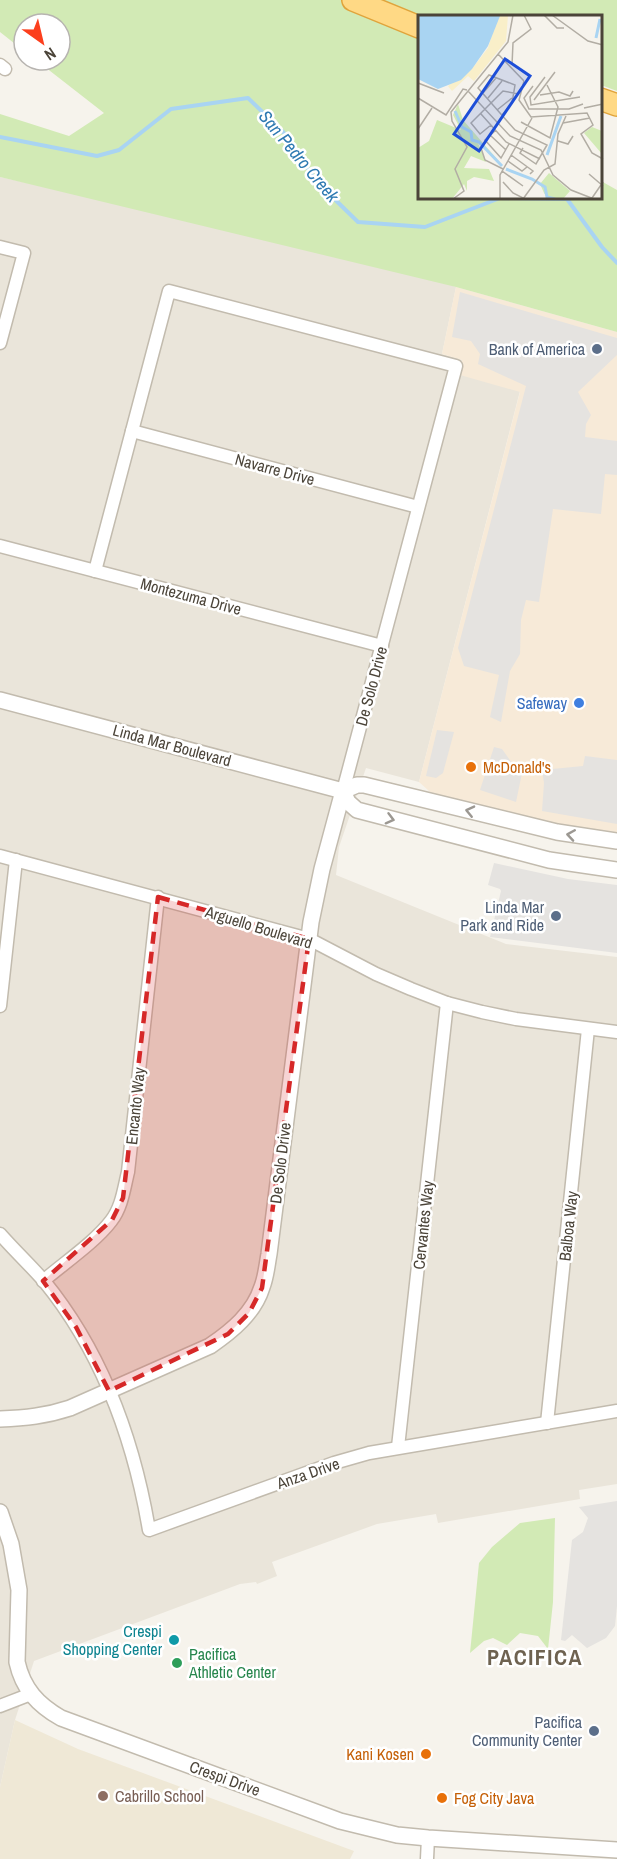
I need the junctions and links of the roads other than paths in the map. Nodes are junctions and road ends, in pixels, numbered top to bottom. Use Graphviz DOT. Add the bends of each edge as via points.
graph roads {
  1 [pos="352,0"];
  2 [pos="418,27"];
  3 [pos="602,100"];
  4 [pos="617,105"];
  5 [pos="0,247"];
  6 [pos="0,343"];
  7 [pos="132,431"];
  8 [pos="418,507"];
  9 [pos="0,546"];
  10 [pos="95,571"];
  11 [pos="382,646"];
  12 [pos="0,700"];
  13 [pos="343,791"];
  14 [pos="617,841"];
  15 [pos="0,856"];
  16 [pos="16,860"];
  17 [pos="617,870"];
  18 [pos="158,897"];
  19 [pos="309,939"];
  20 [pos="447,1003"];
  21 [pos="0,1005"];
  22 [pos="588,1029"];
  23 [pos="617,1032"];
  24 [pos="0,1234"];
  25 [pos="43,1281"];
  26 [pos="109,1391"];
  27 [pos="617,1411"];
  28 [pos="0,1419"];
  29 [pos="547,1423"];
  30 [pos="398,1447"];
  31 [pos="0,1512"];
  32 [pos="31,1694"];
  33 [pos="0,1706"];
  34 [pos="428,1838"];
  35 [pos="617,1850"];
  36 [pos="427,1859"];
  1 -- 2 [label="highway"];
  3 -- 4 [label="highway"];
  5 -- 6 [label="street" via="24,253"];
  7 -- 8 [label="street, Navarre Drive"];
  7 -- 8 [label="street, De Solo Drive" via="169,291 456,366"];
  7 -- 10 [label="street, De Solo Drive"];
  8 -- 11 [label="street, De Solo Drive"];
  9 -- 10 [label="street, Montezuma Drive"];
  10 -- 11 [label="street, Montezuma Drive"];
  11 -- 13 [label="street, De Solo Drive"];
  12 -- 13 [label="street, Linda Mar Boulevard"];
  14 -- 13 [label="street, Linda Mar Boulevard, one-way" via="557,832 364,785"];
  13 -- 17 [label="street, one-way" via="357,810 549,860"];
  13 -- 19 [label="street, De Solo Drive"];
  15 -- 16 [label="street, Arguello Boulevard"];
  16 -- 18 [label="street, Arguello Boulevard"];
  16 -- 21 [label="street"];
  18 -- 19 [label="street, Arguello Boulevard"];
  18 -- 25 [label="street, Encanto Way" via="123,1198 112,1220"];
  19 -- 20 [label="street, Arguello Boulevard" via="376,975"];
  19 -- 26 [label="street, De Solo Drive" via="262,1288 249,1313 228,1334 210,1346"];
  20 -- 22 [label="street, Arguello Boulevard" via="516,1019"];
  20 -- 30 [label="street, Cervantes Way"];
  22 -- 23 [label="street, Arguello Boulevard"];
  22 -- 29 [label="street, Balboa Way"];
  24 -- 25 [label="street"];
  25 -- 26 [label="street" via="76,1327"];
  26 -- 28 [label="street, De Solo Drive" via="52,1414"];
  26 -- 30 [label="street, Anza Drive" via="133,1454 149,1530 334,1462"];
  27 -- 29 [label="street, Anza Drive"];
  29 -- 30 [label="street, Anza Drive"];
  31 -- 32 [label="street, Crespi Drive" via="11,1544 19,1590 17,1662"];
  32 -- 33 [label="street"];
  32 -- 34 [label="street, Crespi Drive" via="61,1718 340,1821"];
  34 -- 35 [label="street, Crespi Drive"];
  34 -- 36 [label="street"];
}
